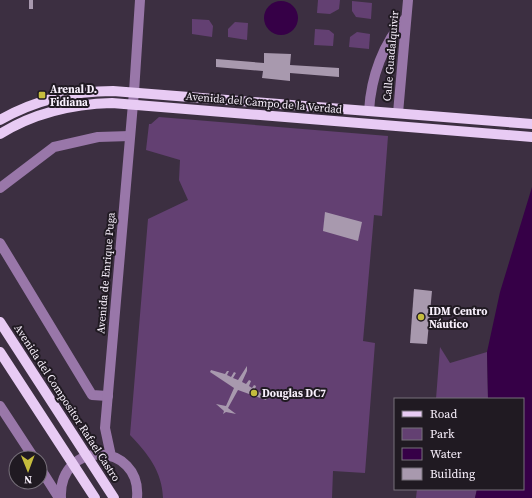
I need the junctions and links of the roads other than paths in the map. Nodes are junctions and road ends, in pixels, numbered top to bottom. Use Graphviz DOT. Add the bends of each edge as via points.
graph roads {
  1 [pos="140,0"];
  2 [pos="408,0"];
  3 [pos="406,18"];
  4 [pos="134,92"];
  5 [pos="133,104"];
  6 [pos="369,111"];
  7 [pos="398,113"];
  8 [pos="0,120"];
  9 [pos="532,124"];
  10 [pos="0,134"];
  11 [pos="130,136"];
  12 [pos="532,137"];
  13 [pos="0,188"];
  14 [pos="0,243"];
  15 [pos="0,322"];
  16 [pos="0,352"];
  17 [pos="108,396"];
  18 [pos="0,406"];
  19 [pos="29,450"];
  20 [pos="87,456"];
  21 [pos="112,456"];
  22 [pos="72,464"];
  23 [pos="48,480"];
  24 [pos="137,484"];
  25 [pos="60,498"];
  26 [pos="95,498"];
  27 [pos="114,498"];
  28 [pos="138,498"];
  29 [pos="143,498"];
  1 -- 4 [label="street, Avenida de Enrique Puga"];
  2 -- 3 [label="street, Calle Guadalquivir"];
  3 -- 6 [label="street" via="392,36 380,59"];
  3 -- 7 [label="street, Calle Guadalquivir"];
  4 -- 5 [label="street, Avenida de Enrique Puga"];
  4 -- 6 [label="main road, Avenida del Campo de la Verdad"];
  4 -- 8 [label="main road, Avenida del Campo de la Verdad" via="89,91 64,95 39,102"];
  5 -- 10 [label="main road, Avenida del Campo de la Verdad" via="89,104 70,107 30,119"];
  5 -- 11 [label="street, Avenida de Enrique Puga"];
  5 -- 12 [label="main road, Avenida del Campo de la Verdad"];
  6 -- 7 [label="main road, Avenida del Campo de la Verdad"];
  7 -- 9 [label="main road, Avenida del Campo de la Verdad"];
  11 -- 13 [label="street" via="98,137 54,147"];
  11 -- 17 [label="street, Avenida de Enrique Puga"];
  14 -- 17 [label="street" via="92,395"];
  15 -- 20 [label="main road, Avenida del Compositor Rafael Castro"];
  16 -- 22 [label="main road"];
  17 -- 21 [label="street, Avenida de Enrique Puga" via="105,428"];
  18 -- 19 [label="street"];
  20 -- 21 [label="street"];
  20 -- 22 [label="street"];
  20 -- 27 [label="main road, Avenida del Compositor Rafael Castro"];
  21 -- 24 [label="street, Avenida del Compositor Rafael Castro" via="132,471"];
  22 -- 25 [label="street" via="64,475"];
  22 -- 26 [label="main road"];
  23 -- 25 [label="street"];
  24 -- 28 [label="street"];
  24 -- 29 [label="street, Avenida del Compositor Rafael Castro"];
}
